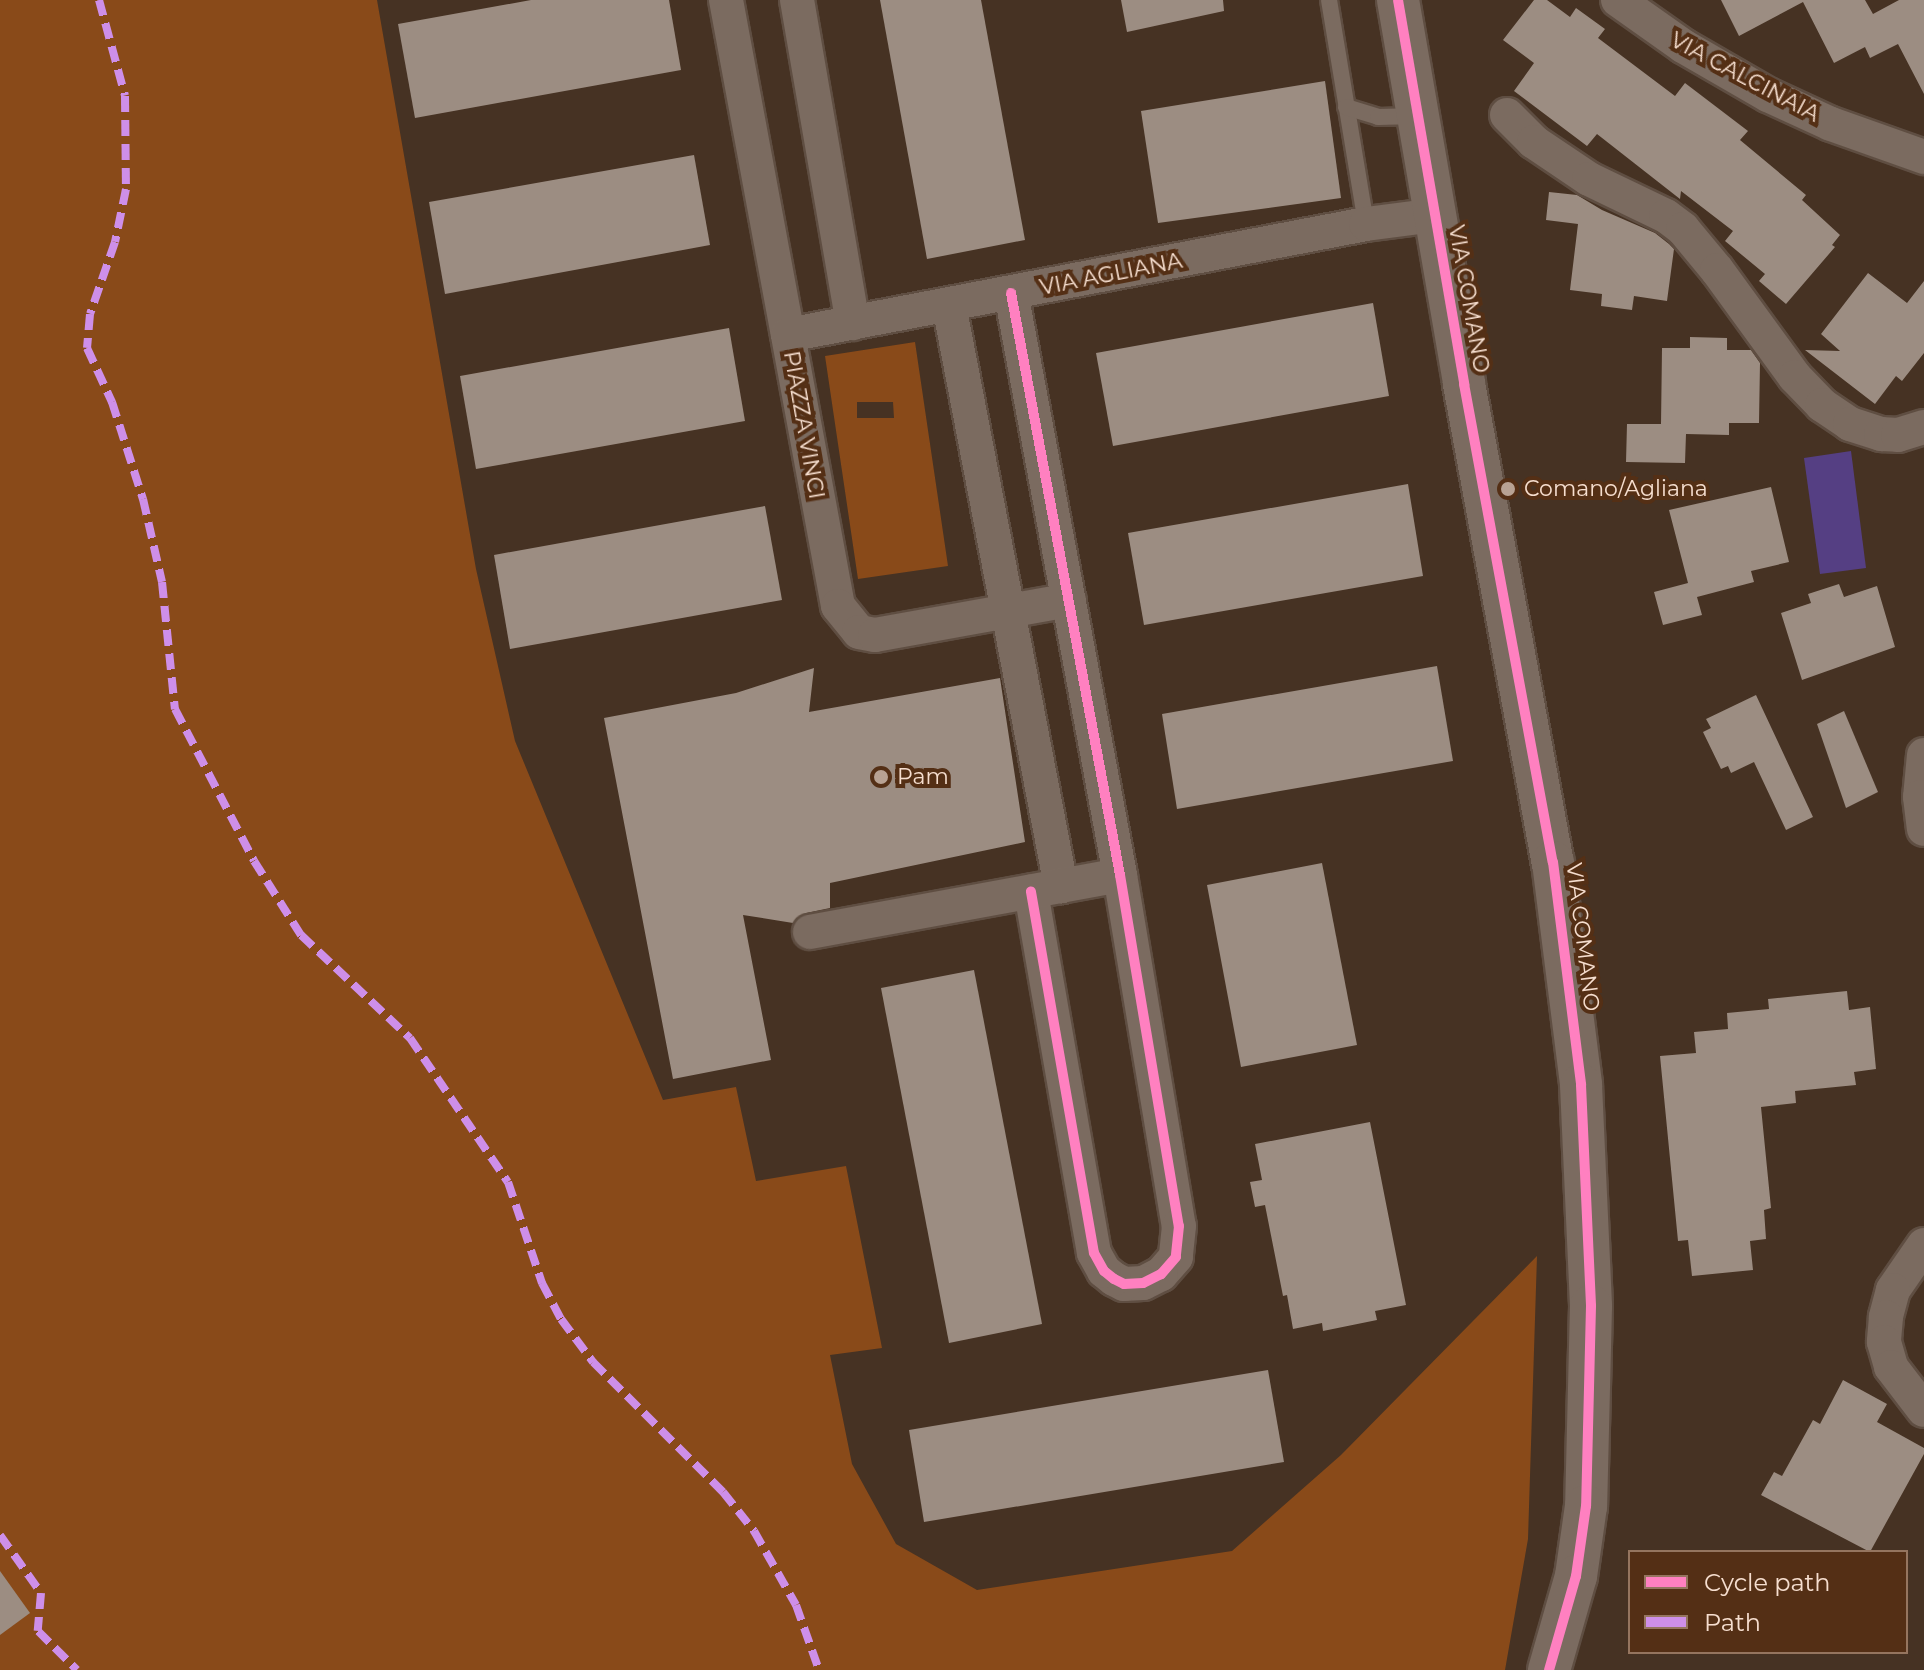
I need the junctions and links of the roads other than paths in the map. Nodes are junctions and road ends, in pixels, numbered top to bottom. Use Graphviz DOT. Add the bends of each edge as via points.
graph roads {
  1 [pos="726,0"];
  2 [pos="797,0"];
  3 [pos="1329,0"];
  4 [pos="1398,0"];
  5 [pos="1618,0"];
  6 [pos="1346,107"];
  7 [pos="1507,115"];
  8 [pos="1418,116"];
  9 [pos="1924,157"];
  10 [pos="1435,215"];
  11 [pos="1366,224"];
  12 [pos="1011,293"];
  13 [pos="949,305"];
  14 [pos="853,323"];
  15 [pos="788,335"];
  16 [pos="1924,427"];
  17 [pos="1069,600"];
  18 [pos="1008,612"];
  19 [pos="1924,755"];
  20 [pos="1924,829"];
  21 [pos="1120,875"];
  22 [pos="1046,888"];
  23 [pos="810,932"];
  24 [pos="1924,1245"];
  25 [pos="1924,1410"];
  26 [pos="1549,1670"];
  1 -- 15 [label="street, PIAZZA VINCI"];
  2 -- 14 [label="street"];
  3 -- 6 [label="lane"];
  4 -- 8 [label="street, VIA COMANO"];
  5 -- 9 [label="street, VIA CALCINAIA" via="1683,46 1768,95"];
  6 -- 8 [label="lane" via="1378,117"];
  6 -- 11 [label="lane"];
  7 -- 16 [label="street" via="1534,142 1589,179 1683,229 1795,377 1835,414 1881,434"];
  8 -- 10 [label="street, VIA COMANO"];
  10 -- 11 [label="street, VIA AGLIANA"];
  10 -- 26 [label="street, VIA COMANO" via="1553,862 1581,1085 1591,1306 1586,1506 1576,1576"];
  11 -- 12 [label="street, VIA AGLIANA"];
  12 -- 13 [label="street, VIA AGLIANA"];
  12 -- 17 [label="street"];
  13 -- 14 [label="street, VIA AGLIANA"];
  13 -- 18 [label="street"];
  14 -- 15 [label="street, VIA AGLIANA"];
  15 -- 18 [label="street, PIAZZA VINCI" via="831,584 844,617 859,632 875,635"];
  17 -- 18 [label="street, PIAZZA VINCI"];
  17 -- 21 [label="street"];
  18 -- 22 [label="street"];
  19 -- 20 [label="street"];
  21 -- 22 [label="street"];
  21 -- 22 [label="street" via="1180,1236 1169,1266 1143,1283 1114,1279 1094,1253"];
  22 -- 23 [label="street"];
  24 -- 25 [label="street" via="1893,1290 1884,1330 1891,1367"];
}
